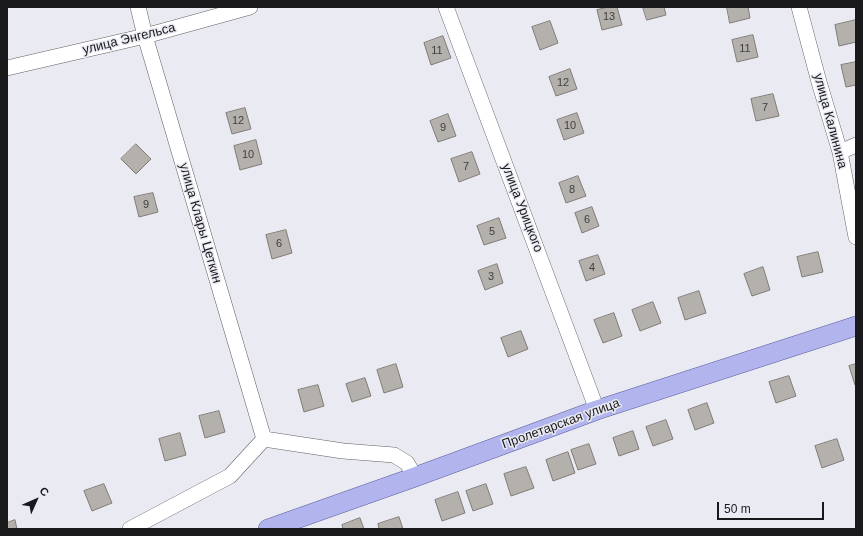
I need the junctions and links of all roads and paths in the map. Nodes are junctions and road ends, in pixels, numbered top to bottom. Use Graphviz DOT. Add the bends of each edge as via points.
graph roads {
  1 [pos="138,7"];
  2 [pos="250,7"];
  3 [pos="446,7"];
  4 [pos="800,7"];
  5 [pos="145,36"];
  6 [pos="7,68"];
  7 [pos="856,145"];
  8 [pos="840,152"];
  9 [pos="856,237"];
  10 [pos="856,326"];
  11 [pos="597,410"];
  12 [pos="264,438"];
  13 [pos="415,477"];
  14 [pos="130,529"];
  15 [pos="268,529"];
  1 -- 5 [label="street, улица Клары Цеткин"];
  2 -- 5 [label="street, улица Энгельса"];
  3 -- 11 [label="street, улица Урицкого"];
  4 -- 8 [label="street, улица Калинина"];
  5 -- 6 [label="street, улица Энгельса"];
  5 -- 12 [label="street, улица Клары Цеткин"];
  7 -- 8 [label="street"];
  8 -- 9 [label="street, улица Калинина"];
  10 -- 11 [label="main road, Пролетарская улица"];
  11 -- 13 [label="main road, Пролетарская улица"];
  12 -- 13 [label="street" via="343,451 394,455 407,463"];
  12 -- 14 [label="street" via="230,476"];
  13 -- 15 [label="main road, Пролетарская улица"];
}
